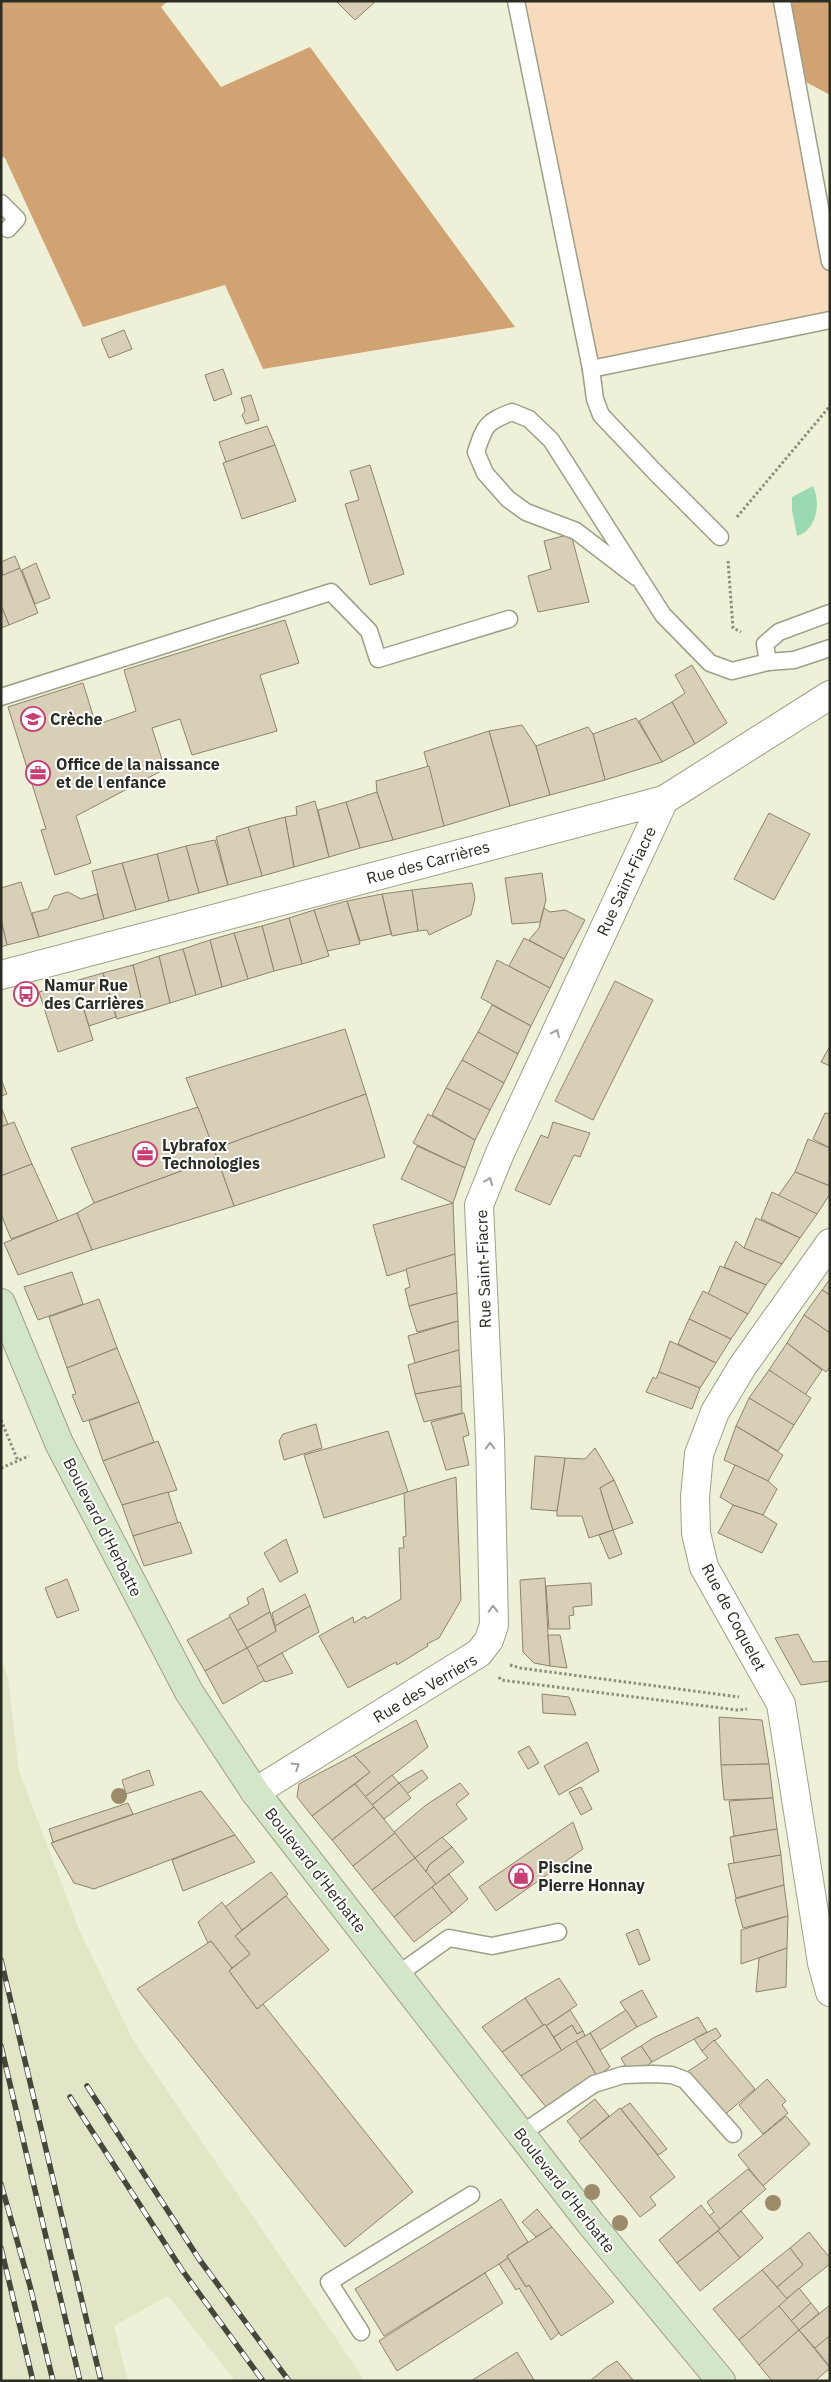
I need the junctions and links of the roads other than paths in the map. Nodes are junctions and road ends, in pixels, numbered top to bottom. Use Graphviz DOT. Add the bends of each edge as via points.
graph roads {
  1 [pos="516,1"];
  2 [pos="782,1"];
  3 [pos="1,203"];
  4 [pos="12,224"];
  5 [pos="830,262"];
  6 [pos="830,320"];
  7 [pos="591,369"];
  8 [pos="720,537"];
  9 [pos="636,576"];
  10 [pos="830,613"];
  11 [pos="509,619"];
  12 [pos="830,648"];
  13 [pos="768,662"];
  14 [pos="830,695"];
  15 [pos="1,696"];
  16 [pos="664,800"];
  17 [pos="1,975"];
  18 [pos="830,1243"];
  19 [pos="1,1302"];
  20 [pos="479,1653"];
  21 [pos="255,1792"];
  22 [pos="558,1932"];
  23 [pos="397,1975"];
  24 [pos="830,1992"];
  25 [pos="521,2134"];
  26 [pos="732,2134"];
  27 [pos="471,2195"];
  28 [pos="361,2332"];
  29 [pos="721,2381"];
  1 -- 7 [label="lane"];
  2 -- 5 [label="lane"];
  3 -- 4 [label="lane"];
  6 -- 7 [label="lane"];
  7 -- 8 [label="lane" via="601,415"];
  9 -- 9 [label="lane" via="576,531 526,512 508,499 485,474 476,452 492,419 512,412 530,419 551,440"];
  9 -- 13 [label="lane" via="662,615 710,663 732,671"];
  10 -- 13 [label="lane" via="779,632 765,644"];
  11 -- 15 [label="lane" via="378,659 369,631 331,592"];
  12 -- 13 [label="lane" via="794,660"];
  14 -- 16 [label="street, Rue des Carrières"];
  16 -- 17 [label="street, Rue des Carrières"];
  20 -- 16 [label="street, Rue Saint-Fiacre, one-way" via="489,1640 494,1617 479,1205 500,1153"];
  18 -- 24 [label="street, Rue de Coquelet" via="715,1412 699,1454 695,1497 696,1533 704,1567 781,1704 822,1963"];
  19 -- 21 [label="street, Boulevard d'Herbatte" via="59,1443 189,1692"];
  21 -- 20 [label="street, Rue des Verriers, one-way"];
  21 -- 23 [label="street, Boulevard d'Herbatte"];
  22 -- 23 [label="lane" via="492,1946 449,1938"];
  23 -- 25 [label="street, Boulevard d'Herbatte"];
  25 -- 26 [label="lane" via="594,2084 623,2075 654,2074 685,2080"];
  25 -- 29 [label="street, Boulevard d'Herbatte"];
  27 -- 28 [label="lane" via="328,2282"];
}
